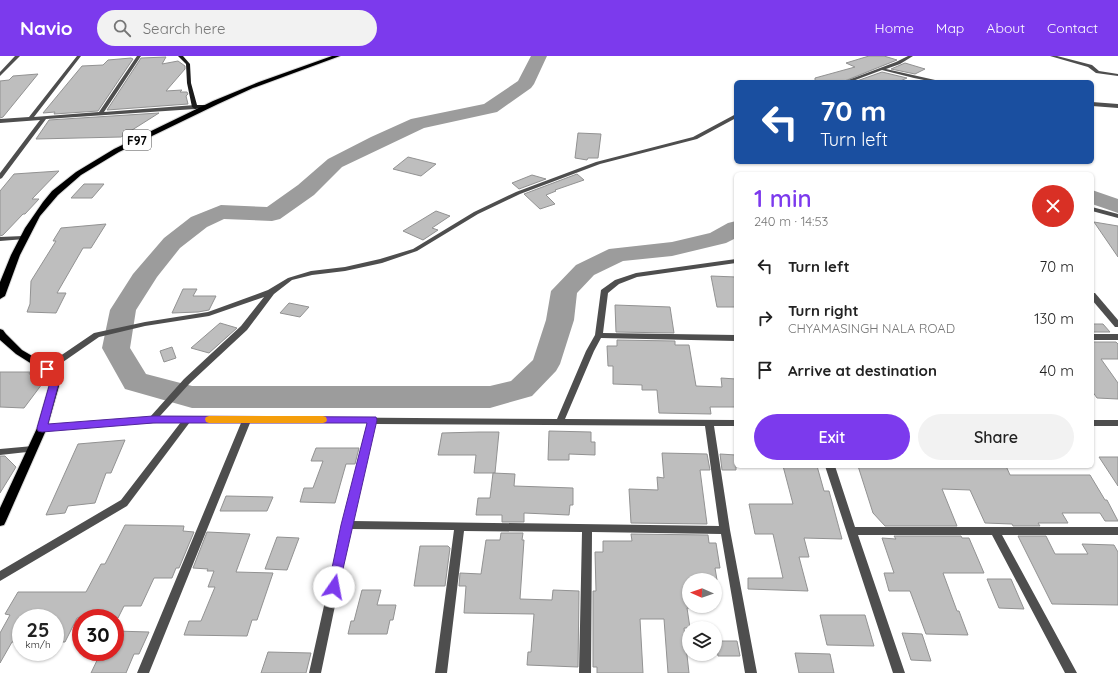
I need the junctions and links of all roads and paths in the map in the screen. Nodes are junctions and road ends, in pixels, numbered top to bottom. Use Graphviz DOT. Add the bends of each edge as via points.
graph roads {
  1 [pos="18,56"];
  2 [pos="79,56"];
  3 [pos="139,56"];
  4 [pos="180,56"];
  5 [pos="336,56"];
  6 [pos="911,56"];
  7 [pos="1052,56"];
  8 [pos="881,68"];
  9 [pos="0,75"];
  10 [pos="1118,75"];
  11 [pos="850,80"];
  12 [pos="931,80"];
  13 [pos="1094,104"];
  14 [pos="208,106"];
  15 [pos="1118,106"];
  16 [pos="195,107"];
  17 [pos="100,114"];
  18 [pos="734,117"];
  19 [pos="44,118"];
  20 [pos="30,119"];
  21 [pos="0,121"];
  22 [pos="0,177"];
  23 [pos="1094,210"];
  24 [pos="1118,216"];
  25 [pos="23,238"];
  26 [pos="0,239"];
  27 [pos="734,260"];
  28 [pos="271,292"];
  29 [pos="0,296"];
  30 [pos="1094,297"];
  31 [pos="1118,325"];
  32 [pos="0,335"];
  33 [pos="599,335"];
  34 [pos="1094,337"];
  35 [pos="1118,337"];
  36 [pos="734,338"];
  37 [pos="47,369"];
  38 [pos="153,419"];
  39 [pos="188,419"];
  40 [pos="247,419"];
  41 [pos="372,420"];
  42 [pos="560,421"];
  43 [pos="709,422"];
  44 [pos="734,422"];
  45 [pos="1094,423"];
  46 [pos="1118,423"];
  47 [pos="42,428"];
  48 [pos="33,449"];
  49 [pos="0,452"];
  50 [pos="831,468"];
  51 [pos="0,521"];
  52 [pos="347,525"];
  53 [pos="460,526"];
  54 [pos="587,528"];
  55 [pos="725,530"];
  56 [pos="851,531"];
  57 [pos="995,531"];
  58 [pos="1118,531"];
  59 [pos="0,576"];
  60 [pos="142,673"];
  61 [pos="315,673"];
  62 [pos="441,673"];
  63 [pos="585,673"];
  64 [pos="751,673"];
  65 [pos="899,673"];
  66 [pos="1071,673"];
  1 -- 9 [label="street"];
  2 -- 20 [label="street"];
  3 -- 17 [label="street"];
  4 -- 16 [label="main road" via="188,64 189,83"];
  5 -- 14 [label="main road, F97" via="251,87"];
  6 -- 8 [label="street"];
  7 -- 10 [label="street" via="1090,66 1098,72"];
  8 -- 11 [label="street"];
  8 -- 12 [label="street"];
  13 -- 15 [label="street"];
  14 -- 16 [label="main road"];
  14 -- 25 [label="main road, F97" via="87,166 55,194 37,215"];
  16 -- 17 [label="street"];
  17 -- 19 [label="street"];
  18 -- 28 [label="street" via="684,142 598,163 518,193 476,213 415,250 382,261 311,273 290,280"];
  19 -- 20 [label="street"];
  19 -- 22 [label="street"];
  20 -- 21 [label="street"];
  23 -- 24 [label="street"];
  25 -- 26 [label="street"];
  25 -- 29 [label="main road, F97" via="8,270"];
  27 -- 33 [label="street" via="636,275 618,282 604,292"];
  28 -- 37 [label="street" via="208,314 97,335"];
  28 -- 38 [label="street" via="244,328 187,381"];
  30 -- 31 [label="street"];
  32 -- 37 [label="main road" via="19,352"];
  33 -- 36 [label="street"];
  33 -- 42 [label="street"];
  34 -- 35 [label="street"];
  37 -- 47 [label="main road" via="54,386"];
  38 -- 39 [label="street"];
  38 -- 47 [label="street"];
  39 -- 40 [label="street"];
  39 -- 59 [label="street" via="124,503"];
  40 -- 41 [label="street"];
  40 -- 60 [label="street"];
  41 -- 42 [label="street"];
  41 -- 52 [label="street"];
  42 -- 43 [label="street"];
  43 -- 44 [label="street"];
  43 -- 55 [label="street"];
  45 -- 46 [label="street"];
  47 -- 48 [label="main road"];
  48 -- 49 [label="street"];
  48 -- 51 [label="main road"];
  50 -- 56 [label="street"];
  52 -- 53 [label="street"];
  52 -- 61 [label="street"];
  53 -- 54 [label="street"];
  53 -- 62 [label="street"];
  54 -- 55 [label="street"];
  54 -- 63 [label="street"];
  55 -- 64 [label="street"];
  56 -- 57 [label="street"];
  56 -- 65 [label="street"];
  57 -- 58 [label="street"];
  57 -- 66 [label="street"];
}
